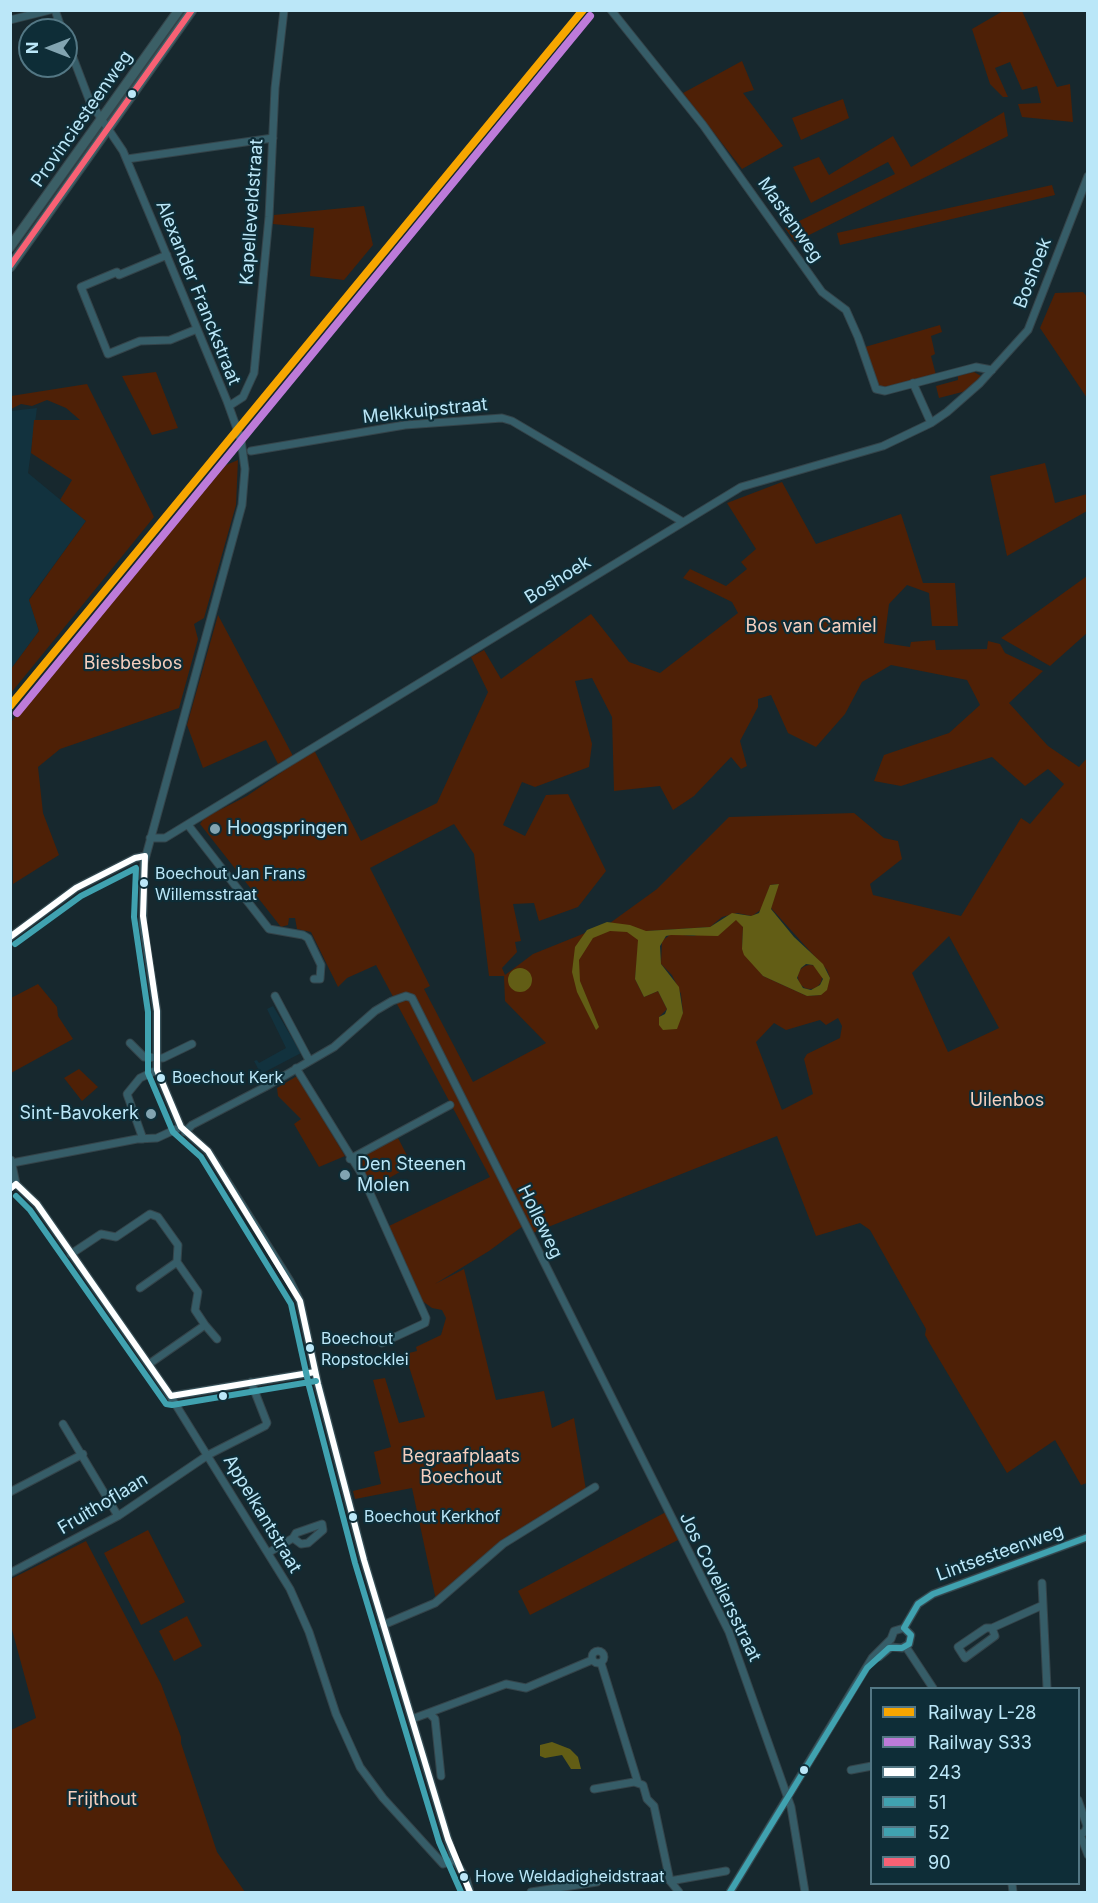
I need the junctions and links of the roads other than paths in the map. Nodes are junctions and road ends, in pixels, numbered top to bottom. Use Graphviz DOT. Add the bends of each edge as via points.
graph roads {
  1 [pos="50,10"];
  2 [pos="180,10"];
  3 [pos="192,10"];
  4 [pos="284,10"];
  5 [pos="611,10"];
  6 [pos="10,20"];
  7 [pos="78,70"];
  8 [pos="101,119"];
  9 [pos="108,129"];
  10 [pos="273,138"];
  11 [pos="127,159"];
  12 [pos="1088,176"];
  13 [pos="10,247"];
  14 [pos="167,255"];
  15 [pos="10,267"];
  16 [pos="197,329"];
  17 [pos="992,370"];
  18 [pos="913,384"];
  19 [pos="229,406"];
  20 [pos="931,423"];
  21 [pos="251,451"];
  22 [pos="683,522"];
  23 [pos="188,825"];
  24 [pos="150,838"];
  25 [pos="145,856"];
  26 [pos="10,937"];
  27 [pos="320,979"];
  28 [pos="275,996"];
  29 [pos="130,1043"];
  30 [pos="192,1044"];
  31 [pos="157,1057"];
  32 [pos="309,1060"];
  33 [pos="296,1068"];
  34 [pos="157,1070"];
  35 [pos="450,1105"];
  36 [pos="183,1130"];
  37 [pos="143,1138"];
  38 [pos="350,1159"];
  39 [pos="11,1162"];
  40 [pos="13,1187"];
  41 [pos="71,1254"];
  42 [pos="177,1262"];
  43 [pos="140,1288"];
  44 [pos="205,1325"];
  45 [pos="217,1339"];
  46 [pos="382,1343"];
  47 [pos="149,1364"];
  48 [pos="315,1372"];
  49 [pos="251,1383"];
  50 [pos="171,1396"];
  51 [pos="63,1424"];
  52 [pos="83,1454"];
  53 [pos="208,1455"];
  54 [pos="641,1459"];
  55 [pos="595,1487"];
  56 [pos="10,1492"];
  57 [pos="118,1516"];
  58 [pos="1088,1537"];
  59 [pos="293,1538"];
  60 [pos="268,1553"];
  61 [pos="10,1573"];
  62 [pos="1042,1583"];
  63 [pos="1043,1605"];
  64 [pos="383,1625"];
  65 [pos="904,1628"];
  66 [pos="992,1628"];
  67 [pos="893,1643"];
  68 [pos="906,1647"];
  69 [pos="592,1660"];
  70 [pos="601,1663"];
  71 [pos="932,1687"];
  72 [pos="1047,1687"];
  73 [pos="429,1713"];
  74 [pos="412,1719"];
  75 [pos="870,1766"];
  76 [pos="851,1770"];
  77 [pos="441,1776"];
  78 [pos="638,1783"];
  79 [pos="594,1789"];
  80 [pos="788,1799"];
  81 [pos="1080,1806"];
  82 [pos="1080,1833"];
  83 [pos="1080,1836"];
  84 [pos="1088,1856"];
  85 [pos="456,1862"];
  86 [pos="726,1871"];
  87 [pos="670,1881"];
  88 [pos="597,1882"];
  89 [pos="467,1891"];
  90 [pos="531,1893"];
  91 [pos="680,1893"];
  92 [pos="730,1893"];
  93 [pos="805,1893"];
  1 -- 6 [label="street"];
  2 -- 8 [label="main road, Provinciesteenweg"];
  3 -- 9 [label="main road, Provinciesteenweg"];
  4 -- 10 [label="street, Kapelleveldstraat"];
  5 -- 18 [label="street, Mastenweg" via="710,134 822,292 846,310 876,389 885,391"];
  7 -- 8 [label="street, Alexander Franckstraat"];
  8 -- 9 [label="street, Alexander Franckstraat"];
  8 -- 13 [label="main road, Provinciesteenweg"];
  9 -- 11 [label="street, Alexander Franckstraat"];
  9 -- 15 [label="main road, Provinciesteenweg"];
  10 -- 11 [label="street"];
  10 -- 19 [label="street, Kapelleveldstraat" via="254,373 243,397"];
  11 -- 14 [label="street, Alexander Franckstraat"];
  12 -- 17 [label="street, Boshoek" via="1028,330"];
  14 -- 16 [label="street, Alexander Franckstraat"];
  14 -- 16 [label="street" via="81,287 108,354 140,341 170,340"];
  16 -- 19 [label="street, Alexander Franckstraat"];
  17 -- 18 [label="street" via="976,367"];
  17 -- 20 [label="street, Boshoek" via="964,399"];
  18 -- 20 [label="street"];
  19 -- 24 [label="street, Alexander Franckstraat" via="244,456 244,494"];
  20 -- 22 [label="street, Boshoek" via="866,452 741,487"];
  21 -- 22 [label="street, Melkkuipstraat" via="405,425 501,418"];
  22 -- 23 [label="street, Boshoek"];
  23 -- 24 [label="street, Boshoek" via="162,839"];
  23 -- 27 [label="street" via="269,929 308,938 321,963"];
  24 -- 25 [label="street, Alexander Franckstraat"];
  25 -- 26 [label="street" via="76,888"];
  25 -- 31 [label="street, Alexander Franckstraat" via="143,923 157,1011"];
  28 -- 32 [label="street"];
  29 -- 31 [label="street" via="144,1057"];
  30 -- 31 [label="street" via="165,1058"];
  31 -- 34 [label="street, Alexander Franckstraat"];
  32 -- 33 [label="street"];
  32 -- 54 [label="street, Holleweg" via="334,1047 375,1011 406,996 412,998"];
  33 -- 36 [label="street"];
  33 -- 38 [label="street"];
  34 -- 36 [label="street"];
  34 -- 37 [label="street" via="140,1078 127,1094"];
  35 -- 38 [label="street"];
  36 -- 37 [label="street"];
  36 -- 48 [label="street" via="205,1147 296,1291"];
  37 -- 39 [label="street"];
  38 -- 46 [label="street" via="361,1173 426,1322"];
  39 -- 40 [label="street"];
  40 -- 41 [label="street, Appelkantstraat" via="37,1204"];
  41 -- 42 [label="street" via="100,1234 116,1237 153,1214 178,1245"];
  41 -- 47 [label="street, Appelkantstraat"];
  42 -- 43 [label="street"];
  42 -- 44 [label="street" via="198,1292 195,1310"];
  44 -- 45 [label="street"];
  44 -- 47 [label="street"];
  47 -- 50 [label="street, Appelkantstraat"];
  48 -- 49 [label="street"];
  48 -- 64 [label="street"];
  49 -- 50 [label="street"];
  49 -- 53 [label="street, Fruithoflaan" via="267,1423"];
  50 -- 53 [label="street, Appelkantstraat"];
  51 -- 52 [label="street"];
  52 -- 56 [label="street"];
  52 -- 57 [label="street"];
  53 -- 57 [label="street, Fruithoflaan"];
  53 -- 60 [label="street, Appelkantstraat"];
  54 -- 80 [label="street, Jos Coveliersstraat" via="729,1632"];
  55 -- 64 [label="street" via="503,1544 435,1603"];
  57 -- 61 [label="street, Fruithoflaan"];
  58 -- 65 [label="street, Lintsesteenweg" via="933,1594 918,1604"];
  59 -- 60 [label="street"];
  60 -- 85 [label="street, Appelkantstraat" via="305,1622 336,1714 359,1765 383,1798 443,1864"];
  62 -- 63 [label="street"];
  63 -- 66 [label="street"];
  63 -- 72 [label="street"];
  64 -- 74 [label="street"];
  65 -- 67 [label="street, Lintsesteenweg" via="894,1631"];
  65 -- 68 [label="street" via="911,1637"];
  66 -- 66 [label="street" via="958,1647 965,1658 995,1636"];
  67 -- 68 [label="street"];
  67 -- 80 [label="street, Lintsesteenweg" via="878,1651"];
  68 -- 71 [label="street"];
  69 -- 70 [label="street"];
  69 -- 70 [label="street" via="594,1653 600,1651 605,1656"];
  69 -- 73 [label="street" via="526,1688 506,1684"];
  70 -- 78 [label="street"];
  73 -- 74 [label="street"];
  73 -- 77 [label="street" via="435,1719"];
  74 -- 85 [label="street"];
  75 -- 76 [label="street"];
  78 -- 79 [label="street"];
  78 -- 87 [label="street" via="654,1806"];
  80 -- 92 [label="street, Lintsesteenweg"];
  80 -- 93 [label="street, Jos Coveliersstraat"];
  81 -- 82 [label="street" via="1087,1826"];
  83 -- 84 [label="street"];
  85 -- 89 [label="street" via="464,1872"];
  86 -- 87 [label="street"];
  87 -- 91 [label="street"];
  88 -- 90 [label="street"];
}
